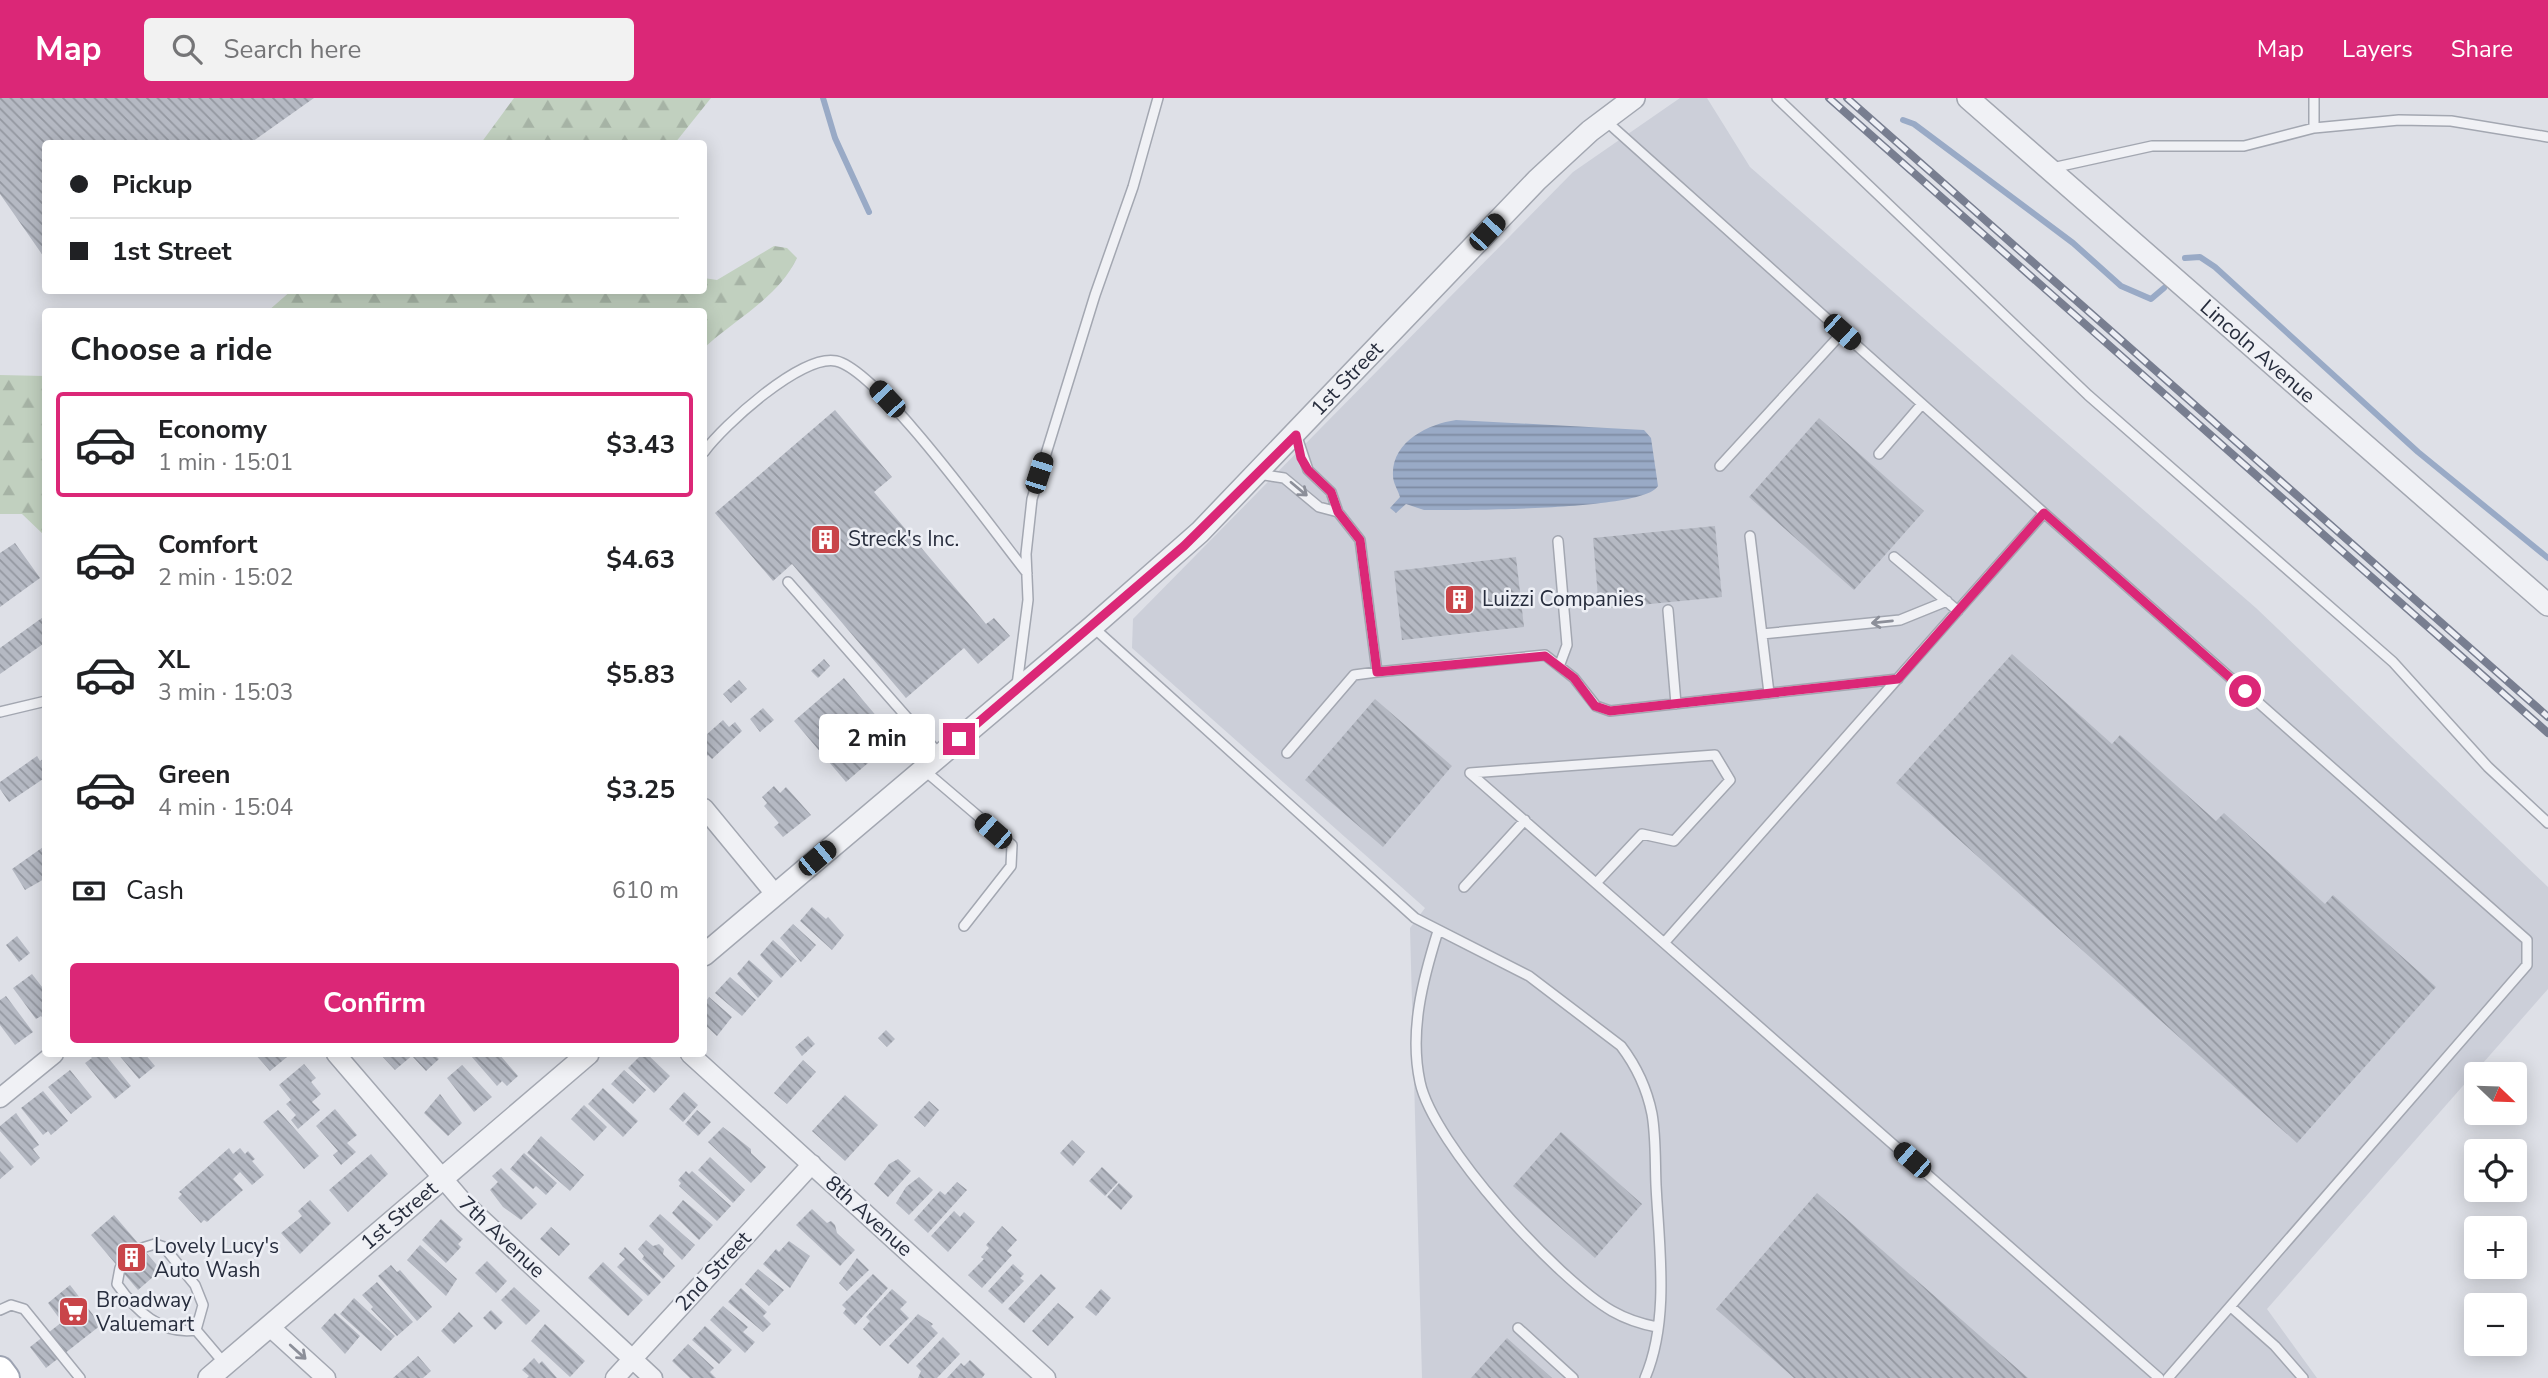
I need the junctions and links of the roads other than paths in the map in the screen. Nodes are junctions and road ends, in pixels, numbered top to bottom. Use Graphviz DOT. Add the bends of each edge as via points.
graph roads {
  1 [pos="1158,98"];
  2 [pos="1634,98"];
  3 [pos="1777,98"];
  4 [pos="1968,98"];
  5 [pos="2315,98"];
  6 [pos="1605,119"];
  7 [pos="2314,128"];
  8 [pos="2548,136"];
  9 [pos="2047,169"];
  10 [pos="1842,332"];
  11 [pos="1922,404"];
  12 [pos="1296,435"];
  13 [pos="707,448"];
  14 [pos="1878,454"];
  15 [pos="1720,466"];
  16 [pos="1258,474"];
  17 [pos="1338,512"];
  18 [pos="2044,513"];
  19 [pos="1751,536"];
  20 [pos="1558,541"];
  21 [pos="1894,556"];
  22 [pos="1027,573"];
  23 [pos="788,582"];
  24 [pos="1947,601"];
  25 [pos="2548,605"];
  26 [pos="1668,610"];
  27 [pos="1958,611"];
  28 [pos="1092,627"];
  29 [pos="1762,635"];
  30 [pos="1560,664"];
  31 [pos="1377,672"];
  32 [pos="1898,679"];
  33 [pos="1016,691"];
  34 [pos="1769,693"];
  35 [pos="42,702"];
  36 [pos="1676,704"];
  37 [pos="0,712"];
  38 [pos="1287,753"];
  39 [pos="940,755"];
  40 [pos="923,769"];
  41 [pos="707,812"];
  42 [pos="1525,820"];
  43 [pos="2548,823"];
  44 [pos="1597,882"];
  45 [pos="1464,887"];
  46 [pos="775,894"];
  47 [pos="964,926"];
  48 [pos="1438,930"];
  49 [pos="1664,943"];
  50 [pos="707,952"];
  51 [pos="50,1057"];
  52 [pos="339,1057"];
  53 [pos="584,1057"];
  54 [pos="694,1057"];
  55 [pos="0,1098"];
  56 [pos="812,1164"];
  57 [pos="443,1178"];
  58 [pos="142,1248"];
  59 [pos="120,1268"];
  60 [pos="2231,1307"];
  61 [pos="0,1310"];
  62 [pos="270,1327"];
  63 [pos="1657,1327"];
  64 [pos="1518,1328"];
  65 [pos="196,1330"];
  66 [pos="632,1359"];
  67 [pos="0,1370"];
  68 [pos="217,1371"];
  69 [pos="6,1378"];
  70 [pos="80,1378"];
  71 [pos="326,1378"];
  72 [pos="615,1378"];
  73 [pos="653,1378"];
  74 [pos="1046,1378"];
  75 [pos="1573,1378"];
  76 [pos="1645,1378"];
  77 [pos="2160,1378"];
  78 [pos="2168,1378"];
  79 [pos="2303,1378"];
  1 -- 22 [label="lane" via="1039,473 1027,521"];
  2 -- 6 [label="street, 1st Street"];
  3 -- 43 [label="lane" via="2088,395 2393,662 2488,767"];
  4 -- 9 [label="street, Lincoln Avenue"];
  5 -- 7 [label="lane"];
  6 -- 10 [label="lane"];
  6 -- 12 [label="street, 1st Street" via="1536,180"];
  7 -- 8 [label="lane" via="2399,120 2451,121"];
  7 -- 9 [label="lane" via="2244,146 2152,146"];
  9 -- 25 [label="street, Lincoln Avenue"];
  10 -- 11 [label="lane"];
  10 -- 15 [label="lane"];
  11 -- 14 [label="lane"];
  11 -- 18 [label="lane"];
  12 -- 16 [label="street, 1st Street"];
  12 -- 17 [label="lane" via="1301,458 1331,492"];
  13 -- 22 [label="lane" via="722,429 787,380 817,363 839,362 861,374 897,410"];
  16 -- 17 [label="lane, one-way" via="1284,478 1319,506"];
  16 -- 28 [label="street, 1st Street"];
  17 -- 31 [label="lane" via="1355,531 1363,550"];
  18 -- 27 [label="lane"];
  18 -- 60 [label="lane" via="2527,940 2527,965"];
  19 -- 29 [label="lane"];
  20 -- 30 [label="lane" via="1567,645"];
  21 -- 24 [label="lane"];
  22 -- 33 [label="lane"];
  23 -- 39 [label="lane"];
  24 -- 27 [label="lane"];
  24 -- 29 [label="lane, one-way" via="1900,620"];
  26 -- 36 [label="lane"];
  27 -- 32 [label="lane"];
  28 -- 33 [label="street, 1st Street"];
  28 -- 48 [label="lane" via="1415,918"];
  29 -- 34 [label="lane"];
  30 -- 31 [label="lane" via="1545,656"];
  30 -- 36 [label="lane" via="1595,706 1610,711"];
  31 -- 38 [label="lane" via="1354,675"];
  32 -- 34 [label="lane"];
  32 -- 49 [label="lane"];
  33 -- 39 [label="street, 1st Street"];
  34 -- 36 [label="lane"];
  35 -- 37 [label="lane"];
  39 -- 40 [label="street, 1st Street"];
  40 -- 46 [label="street, 1st Street"];
  40 -- 47 [label="lane" via="1012,845 1011,866"];
  41 -- 46 [label="street"];
  42 -- 44 [label="lane"];
  42 -- 44 [label="lane" via="1471,773 1715,755 1730,780 1674,841 1642,834"];
  42 -- 45 [label="lane"];
  44 -- 49 [label="lane"];
  46 -- 50 [label="street, 1st Street"];
  48 -- 63 [label="lane" via="1416,1030 1420,1083 1436,1122 1535,1247 1611,1310"];
  48 -- 63 [label="lane" via="1530,976 1621,1046 1632,1061 1652,1117"];
  49 -- 77 [label="lane"];
  51 -- 55 [label="street"];
  52 -- 57 [label="street, 7th Avenue"];
  53 -- 57 [label="street, 1st Street"];
  54 -- 56 [label="street, 8th Avenue"];
  56 -- 66 [label="street, 2nd Street"];
  56 -- 74 [label="street, 8th Avenue"];
  57 -- 62 [label="street, 1st Street"];
  57 -- 66 [label="street, 7th Avenue" via="464,1203"];
  58 -- 65 [label="lane" via="164,1247 195,1285 204,1305"];
  59 -- 65 [label="lane" via="117,1284 140,1311 173,1330"];
  60 -- 78 [label="lane"];
  60 -- 79 [label="lane"];
  61 -- 70 [label="lane" via="11,1305 24,1309"];
  62 -- 68 [label="street, 1st Street"];
  62 -- 71 [label="street, one-way"];
  63 -- 76 [label="lane"];
  64 -- 75 [label="lane"];
  65 -- 68 [label="lane"];
  66 -- 72 [label="street, 2nd Street"];
  66 -- 73 [label="street, 7th Avenue"];
  67 -- 69 [label="main road"];
}
